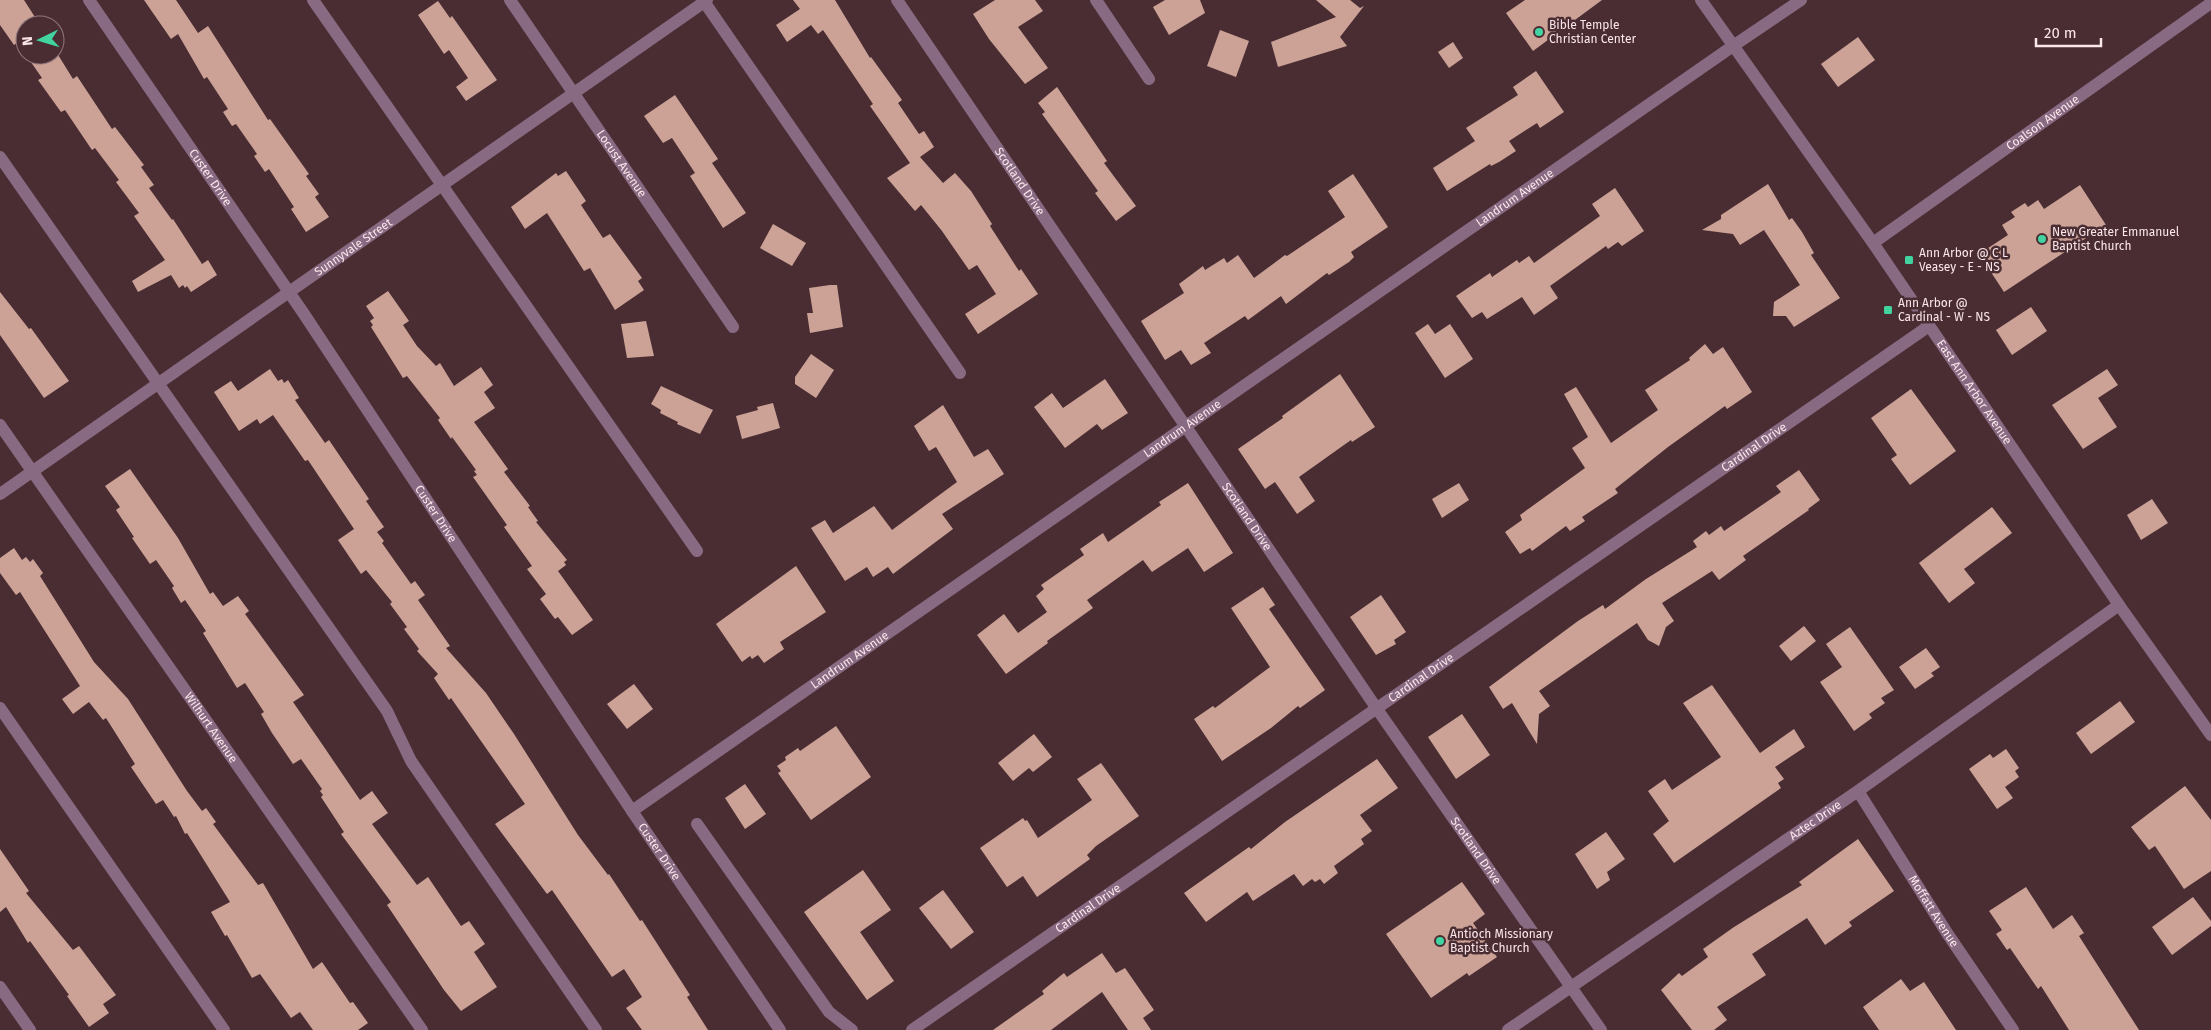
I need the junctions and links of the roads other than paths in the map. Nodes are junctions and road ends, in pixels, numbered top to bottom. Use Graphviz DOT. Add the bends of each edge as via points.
graph roads {
  1 [pos="89,0"];
  2 [pos="313,0"];
  3 [pos="510,0"];
  4 [pos="897,0"];
  5 [pos="1096,0"];
  6 [pos="1702,0"];
  7 [pos="1801,0"];
  8 [pos="705,1"];
  9 [pos="2211,3"];
  10 [pos="1733,46"];
  11 [pos="1149,79"];
  12 [pos="574,92"];
  13 [pos="0,158"];
  14 [pos="443,185"];
  15 [pos="1873,243"];
  16 [pos="289,294"];
  17 [pos="1929,326"];
  18 [pos="733,327"];
  19 [pos="960,374"];
  20 [pos="157,385"];
  21 [pos="0,425"];
  22 [pos="1186,426"];
  23 [pos="32,472"];
  24 [pos="0,494"];
  25 [pos="697,551"];
  26 [pos="2119,605"];
  27 [pos="0,708"];
  28 [pos="1377,709"];
  29 [pos="2211,735"];
  30 [pos="1858,791"];
  31 [pos="632,811"];
  32 [pos="697,824"];
  33 [pos="1571,986"];
  34 [pos="0,988"];
  35 [pos="30,1030"];
  36 [pos="224,1030"];
  37 [pos="422,1030"];
  38 [pos="596,1030"];
  39 [pos="780,1030"];
  40 [pos="852,1030"];
  41 [pos="912,1030"];
  42 [pos="1508,1030"];
  43 [pos="1601,1030"];
  44 [pos="2012,1030"];
  1 -- 16 [label="street, Custer Drive"];
  2 -- 14 [label="street"];
  3 -- 12 [label="street, Locust Avenue"];
  4 -- 22 [label="street, Scotland Drive"];
  5 -- 11 [label="street"];
  6 -- 10 [label="street, East Ann Arbor Avenue"];
  7 -- 10 [label="street, Landrum Avenue"];
  8 -- 12 [label="street, Sunnyvale Street"];
  8 -- 19 [label="street"];
  9 -- 15 [label="street, Coalson Avenue"];
  10 -- 15 [label="street, East Ann Arbor Avenue"];
  10 -- 22 [label="street, Landrum Avenue"];
  12 -- 14 [label="street, Sunnyvale Street"];
  12 -- 18 [label="street, Locust Avenue"];
  13 -- 20 [label="street"];
  14 -- 16 [label="street, Sunnyvale Street"];
  14 -- 25 [label="street"];
  15 -- 17 [label="street, East Ann Arbor Avenue"];
  16 -- 20 [label="street, Sunnyvale Street"];
  16 -- 31 [label="street, Custer Drive"];
  17 -- 26 [label="street, East Ann Arbor Avenue"];
  17 -- 28 [label="street, Cardinal Drive"];
  20 -- 23 [label="street, Sunnyvale Street"];
  20 -- 38 [label="street" via="387,712 411,761"];
  21 -- 23 [label="street, Wilhurt Avenue"];
  22 -- 28 [label="street, Scotland Drive"];
  22 -- 31 [label="street, Landrum Avenue"];
  23 -- 24 [label="street, Sunnyvale Street"];
  23 -- 37 [label="street, Wilhurt Avenue"];
  26 -- 29 [label="street, East Ann Arbor Avenue"];
  26 -- 30 [label="street, Aztec Drive"];
  27 -- 36 [label="street"];
  28 -- 33 [label="street, Scotland Drive"];
  28 -- 41 [label="street, Cardinal Drive"];
  30 -- 33 [label="street, Aztec Drive"];
  30 -- 44 [label="street, Moffatt Avenue"];
  31 -- 39 [label="street, Custer Drive"];
  32 -- 40 [label="street" via="830,1012"];
  33 -- 42 [label="street, Aztec Drive"];
  33 -- 43 [label="street, Scotland Drive"];
  34 -- 35 [label="street"];
}
